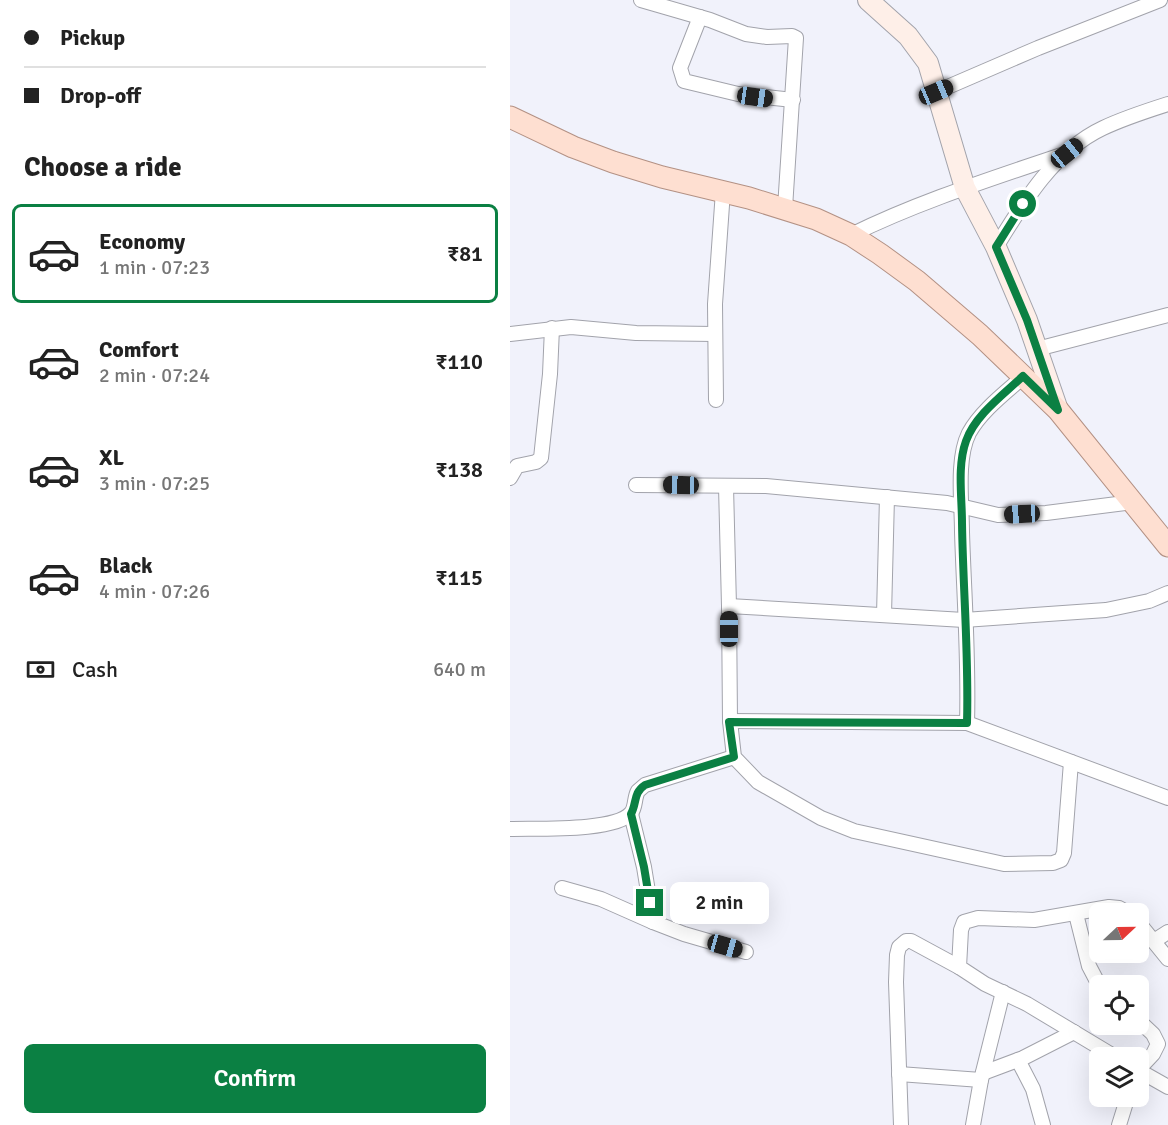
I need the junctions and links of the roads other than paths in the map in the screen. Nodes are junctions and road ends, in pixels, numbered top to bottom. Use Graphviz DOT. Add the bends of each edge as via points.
graph roads {
  1 [pos="640,0"];
  2 [pos="868,0"];
  3 [pos="1160,0"];
  4 [pos="1167,0"];
  5 [pos="1168,8"];
  6 [pos="700,17"];
  7 [pos="936,92"];
  8 [pos="794,100"];
  9 [pos="1168,104"];
  10 [pos="510,117"];
  11 [pos="1067,153"];
  12 [pos="965,188"];
  13 [pos="723,191"];
  14 [pos="785,208"];
  15 [pos="850,235"];
  16 [pos="996,247"];
  17 [pos="1168,315"];
  18 [pos="552,328"];
  19 [pos="510,334"];
  20 [pos="715,334"];
  21 [pos="1037,349"];
  22 [pos="1023,376"];
  23 [pos="716,400"];
  24 [pos="1058,410"];
  25 [pos="510,478"];
  26 [pos="636,485"];
  27 [pos="726,486"];
  28 [pos="887,497"];
  29 [pos="1133,502"];
  30 [pos="962,507"];
  31 [pos="1168,546"];
  32 [pos="1168,593"];
  33 [pos="729,606"];
  34 [pos="884,615"];
  35 [pos="964,620"];
  36 [pos="729,722"];
  37 [pos="967,723"];
  38 [pos="734,757"];
  39 [pos="1071,762"];
  40 [pos="1168,798"];
  41 [pos="631,814"];
  42 [pos="510,829"];
  43 [pos="562,888"];
  44 [pos="1089,911"];
  45 [pos="1076,914"];
  46 [pos="653,922"];
  47 [pos="1168,932"];
  48 [pos="1149,935"];
  49 [pos="1154,941"];
  50 [pos="746,952"];
  51 [pos="1168,959"];
  52 [pos="958,967"];
  53 [pos="1094,975"];
  54 [pos="1003,992"];
  55 [pos="1149,1031"];
  56 [pos="1074,1032"];
  57 [pos="1099,1047"];
  58 [pos="1149,1058"];
  59 [pos="1018,1060"];
  60 [pos="899,1074"];
  61 [pos="1149,1076"];
  62 [pos="982,1077"];
  63 [pos="1168,1087"];
  64 [pos="1125,1107"];
  65 [pos="901,1125"];
  66 [pos="973,1125"];
  67 [pos="1043,1125"];
  68 [pos="1119,1125"];
  1 -- 6 [label="street"];
  2 -- 7 [label="main road" via="909,36 928,63"];
  3 -- 7 [label="street"];
  4 -- 5 [label="street"];
  6 -- 8 [label="street" via="756,36 795,37"];
  6 -- 8 [label="street" via="680,68 684,81 738,94"];
  7 -- 12 [label="main road"];
  8 -- 14 [label="street"];
  9 -- 11 [label="street" via="1101,128"];
  10 -- 13 [label="main road" via="603,158"];
  11 -- 12 [label="street"];
  11 -- 16 [label="street" via="1023,204"];
  12 -- 15 [label="street"];
  12 -- 16 [label="main road"];
  13 -- 14 [label="main road"];
  13 -- 20 [label="street"];
  14 -- 15 [label="main road"];
  15 -- 22 [label="main road" via="917,281"];
  16 -- 21 [label="main road"];
  17 -- 21 [label="street"];
  18 -- 19 [label="street"];
  18 -- 20 [label="street"];
  18 -- 25 [label="street" via="541,458 518,466"];
  20 -- 23 [label="street"];
  21 -- 24 [label="main road"];
  22 -- 24 [label="main road"];
  22 -- 30 [label="street" via="969,433 962,454"];
  24 -- 29 [label="main road"];
  26 -- 27 [label="street"];
  27 -- 28 [label="street"];
  27 -- 33 [label="street"];
  28 -- 30 [label="street"];
  28 -- 34 [label="street"];
  29 -- 30 [label="street" via="998,515"];
  29 -- 31 [label="main road"];
  30 -- 35 [label="street"];
  32 -- 35 [label="street" via="1106,610"];
  33 -- 34 [label="street"];
  33 -- 36 [label="street"];
  34 -- 35 [label="street"];
  35 -- 37 [label="street"];
  36 -- 37 [label="street"];
  36 -- 38 [label="street"];
  37 -- 39 [label="street"];
  38 -- 39 [label="street" via="758,782 821,818 886,840 1004,864 1061,860"];
  38 -- 41 [label="street" via="645,785 638,790"];
  39 -- 40 [label="street"];
  41 -- 42 [label="street" via="621,820 576,828"];
  41 -- 46 [label="street"];
  43 -- 46 [label="street" via="601,899"];
  44 -- 45 [label="street"];
  45 -- 52 [label="street" via="964,922"];
  45 -- 53 [label="street"];
  46 -- 50 [label="street"];
  47 -- 49 [label="street"];
  48 -- 49 [label="street"];
  49 -- 51 [label="street"];
  52 -- 54 [label="street"];
  52 -- 60 [label="street" via="910,941 899,947"];
  54 -- 56 [label="street"];
  54 -- 62 [label="street"];
  55 -- 58 [label="street" via="1158,1044"];
  56 -- 57 [label="street"];
  56 -- 59 [label="street"];
  59 -- 62 [label="street"];
  59 -- 67 [label="street" via="1033,1089"];
  60 -- 62 [label="street"];
  60 -- 65 [label="street"];
  61 -- 63 [label="street"];
  62 -- 66 [label="street"];
  64 -- 68 [label="street"];
}
